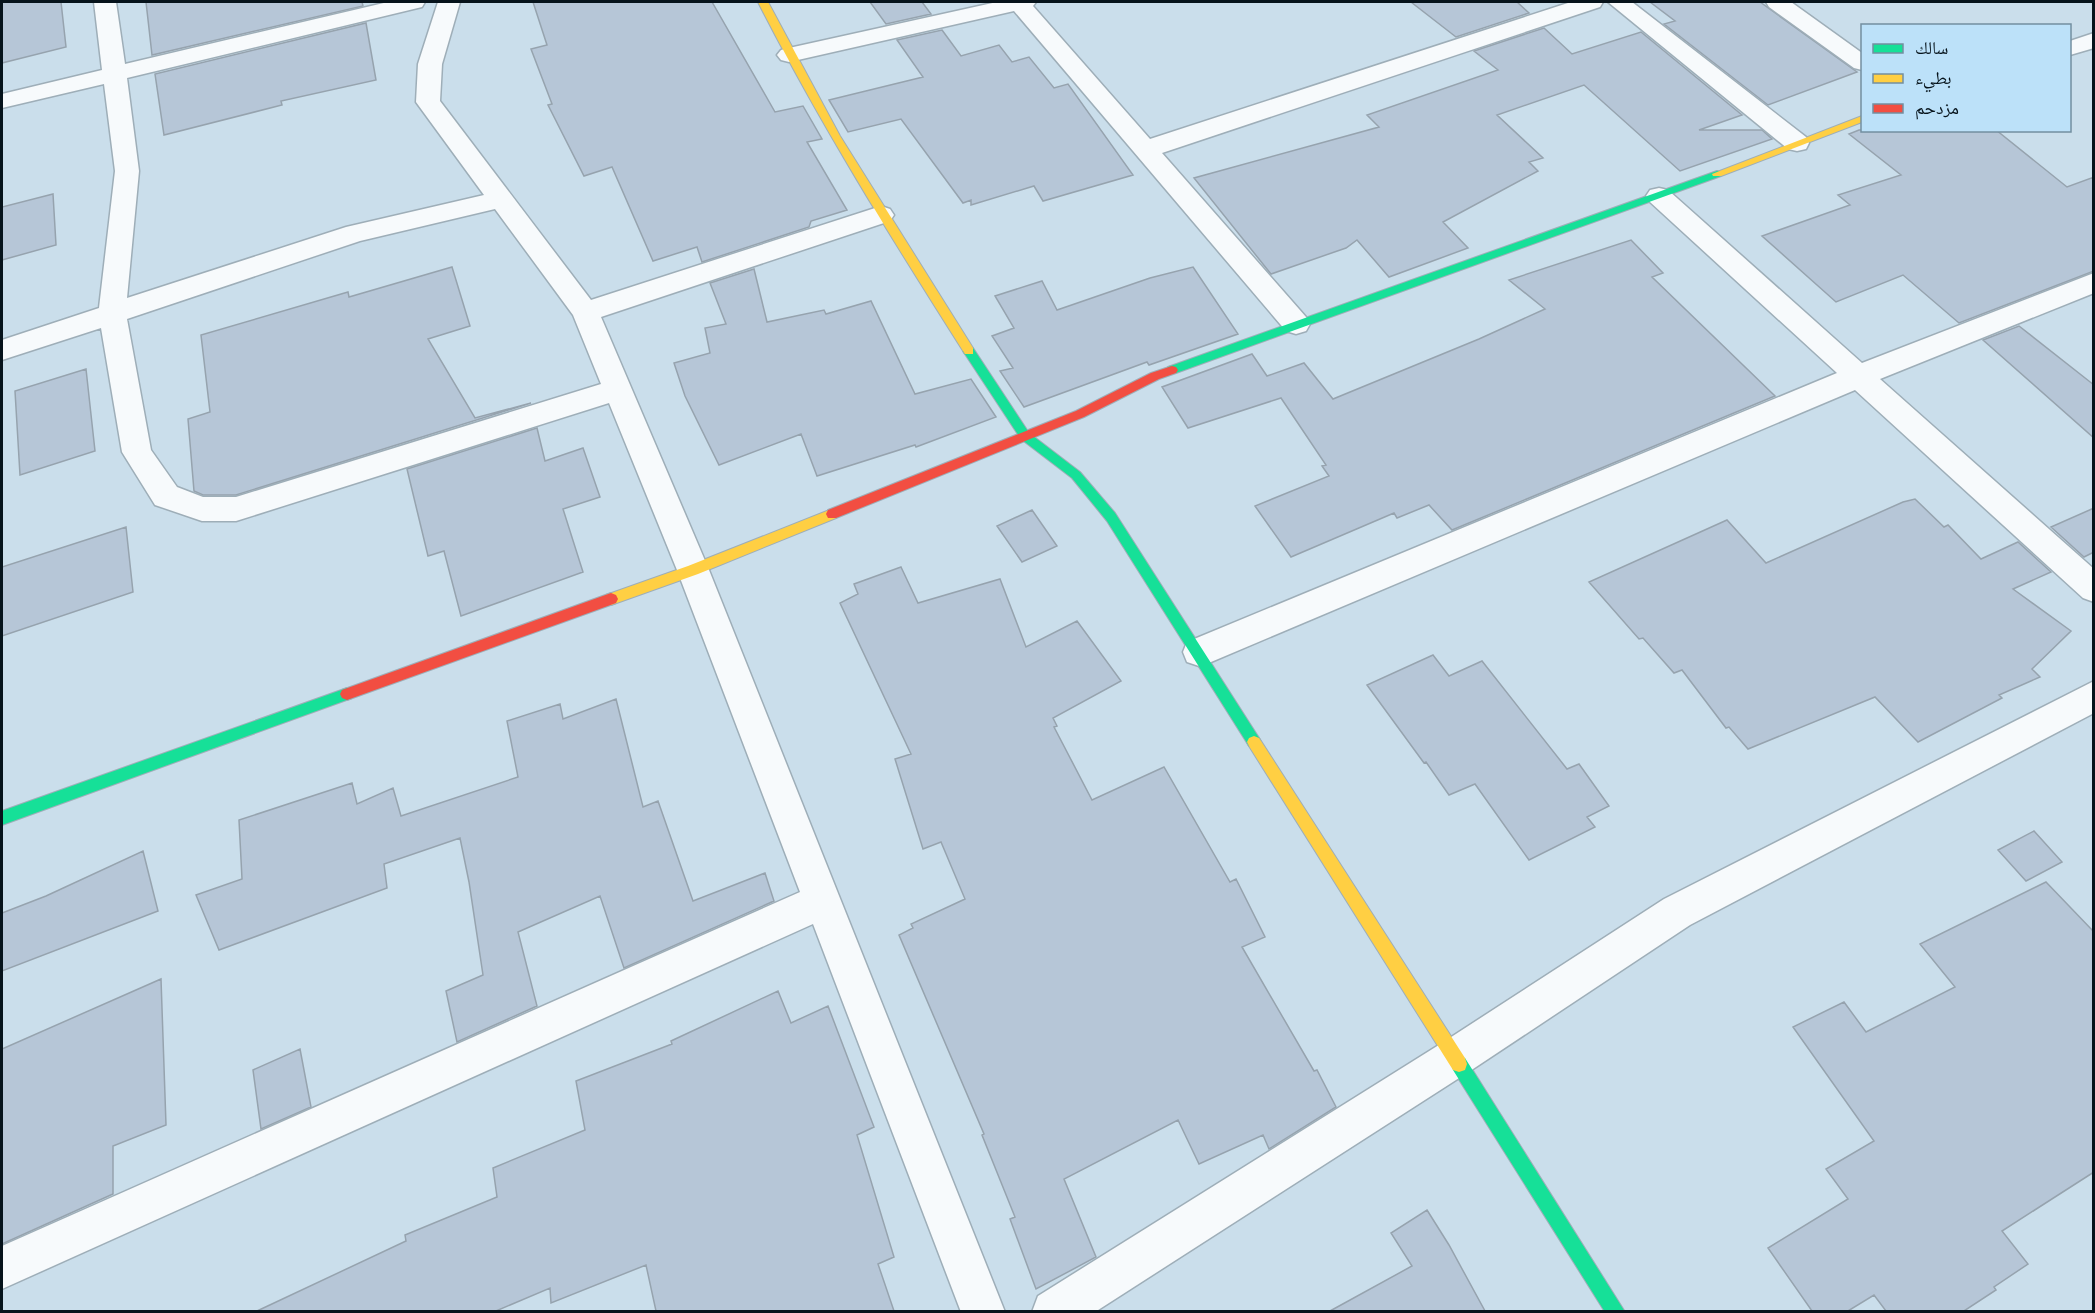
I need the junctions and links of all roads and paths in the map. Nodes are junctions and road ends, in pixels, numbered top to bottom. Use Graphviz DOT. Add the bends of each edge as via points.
graph roads {
  1 [pos="105,2"];
  2 [pos="414,2"];
  3 [pos="450,2"];
  4 [pos="763,2"];
  5 [pos="1022,2"];
  6 [pos="1592,2"];
  7 [pos="1619,2"];
  8 [pos="1777,2"];
  9 [pos="2094,40"];
  10 [pos="2071,48"];
  11 [pos="789,55"];
  12 [pos="1861,62"];
  13 [pos="113,74"];
  14 [pos="2,101"];
  15 [pos="1861,120"];
  16 [pos="1797,143"];
  17 [pos="1144,150"];
  18 [pos="1659,196"];
  19 [pos="502,199"];
  20 [pos="881,215"];
  21 [pos="2094,282"];
  22 [pos="585,312"];
  23 [pos="112,314"];
  24 [pos="1296,324"];
  25 [pos="2,350"];
  26 [pos="1859,376"];
  27 [pos="617,390"];
  28 [pos="1025,436"];
  29 [pos="693,570"];
  30 [pos="2094,589"];
  31 [pos="1199,652"];
  32 [pos="2094,696"];
  33 [pos="2,818"];
  34 [pos="822,900"];
  35 [pos="1456,1057"];
  36 [pos="2,1268"];
  37 [pos="983,1311"];
  38 [pos="1054,1311"];
  39 [pos="1616,1311"];
  1 -- 13 [label="street"];
  2 -- 13 [label="street"];
  3 -- 19 [label="street" via="428,73 428,102"];
  4 -- 11 [label="street"];
  5 -- 11 [label="street"];
  5 -- 17 [label="street"];
  6 -- 17 [label="street"];
  7 -- 16 [label="street"];
  8 -- 12 [label="street"];
  9 -- 10 [label="street"];
  11 -- 20 [label="street"];
  13 -- 14 [label="street"];
  13 -- 23 [label="street" via="127,171"];
  15 -- 16 [label="street"];
  16 -- 18 [label="street"];
  17 -- 24 [label="street"];
  18 -- 24 [label="street"];
  18 -- 26 [label="street"];
  19 -- 22 [label="street"];
  19 -- 23 [label="street" via="355,234"];
  20 -- 22 [label="street"];
  20 -- 28 [label="street"];
  21 -- 26 [label="street"];
  22 -- 27 [label="street"];
  23 -- 25 [label="street"];
  23 -- 27 [label="street" via="137,452 166,496 202,509 236,509 261,503"];
  24 -- 28 [label="street" via="1155,376 1080,414"];
  26 -- 30 [label="street"];
  26 -- 31 [label="street"];
  27 -- 29 [label="street"];
  28 -- 29 [label="street"];
  28 -- 31 [label="street" via="1076,476 1111,517"];
  29 -- 33 [label="street"];
  29 -- 34 [label="street"];
  31 -- 35 [label="street"];
  32 -- 35 [label="street" via="1677,912"];
  34 -- 36 [label="street"];
  34 -- 37 [label="street"];
  35 -- 38 [label="street"];
  35 -- 39 [label="street"];
}
